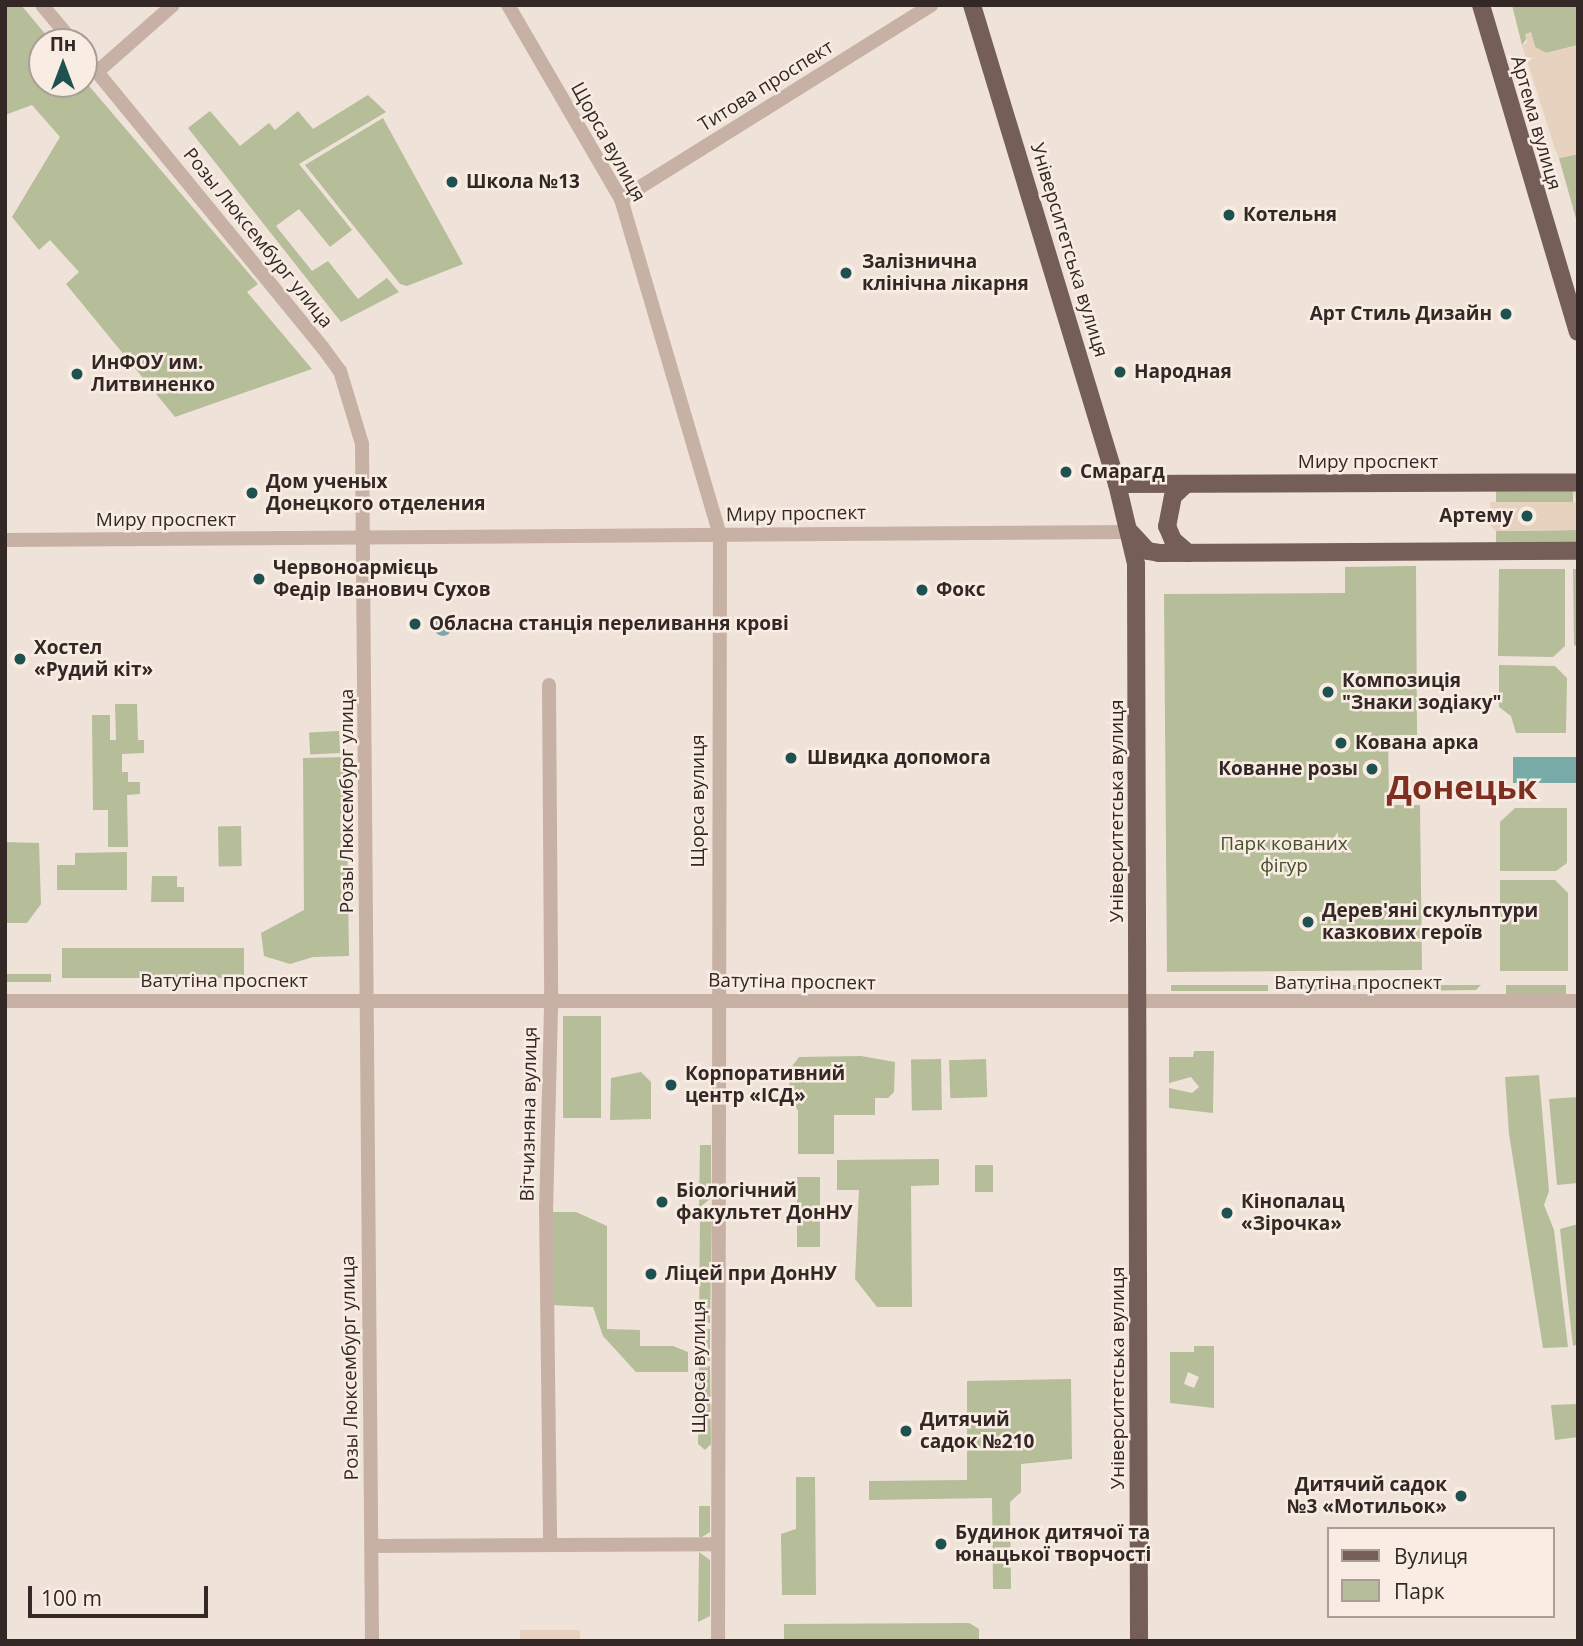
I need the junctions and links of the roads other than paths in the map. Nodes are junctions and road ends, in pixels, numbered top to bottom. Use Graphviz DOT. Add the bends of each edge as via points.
graph roads {
  1 [pos="42,5"];
  2 [pos="173,5"];
  3 [pos="508,5"];
  4 [pos="930,5"];
  5 [pos="972,5"];
  6 [pos="1481,5"];
  7 [pos="61,28"];
  8 [pos="98,71"];
  9 [pos="98,73"];
  10 [pos="621,199"];
  11 [pos="1578,332"];
  12 [pos="1578,482"];
  13 [pos="1117,484"];
  14 [pos="1185,485"];
  15 [pos="1130,532"];
  16 [pos="720,535"];
  17 [pos="5,540"];
  18 [pos="364,540"];
  19 [pos="1578,551"];
  20 [pos="1188,552"];
  21 [pos="549,685"];
  22 [pos="366,1000"];
  23 [pos="550,1000"];
  24 [pos="718,1000"];
  25 [pos="5,1001"];
  26 [pos="1578,1001"];
  27 [pos="1139,1002"];
  28 [pos="718,1544"];
  29 [pos="550,1545"];
  30 [pos="372,1546"];
  31 [pos="372,1641"];
  32 [pos="718,1641"];
  33 [pos="1139,1641"];
  1 -- 7 [label="street"];
  2 -- 8 [label="street"];
  3 -- 10 [label="street, Щорса вулиця"];
  4 -- 10 [label="street, Титова проспект"];
  5 -- 13 [label="main road, Університетська вулиця"];
  6 -- 11 [label="main road, Артема вулиця"];
  9 -- 18 [label="street, Розы Люксембург улица" via="340,371 362,444"];
  10 -- 16 [label="street, Щорса вулиця"];
  12 -- 14 [label="main road, Миру проспект"];
  13 -- 14 [label="main road, Миру проспект"];
  13 -- 15 [label="main road, Університетська вулиця"];
  14 -- 20 [label="main road" via="1173,496 1167,526 1173,540"];
  15 -- 16 [label="street, Миру проспект"];
  15 -- 20 [label="main road" via="1148,551"];
  15 -- 27 [label="main road, Університетська вулиця" via="1136,564"];
  16 -- 18 [label="street, Миру проспект"];
  16 -- 24 [label="street, Щорса вулиця"];
  17 -- 18 [label="street, Миру проспект"];
  18 -- 22 [label="street, Розы Люксембург улица"];
  19 -- 20 [label="main road"];
  21 -- 23 [label="street, Вітчизняна вулиця"];
  22 -- 23 [label="street, Ватутіна проспект"];
  22 -- 25 [label="street, Ватутіна проспект"];
  22 -- 30 [label="street, Розы Люксембург улица"];
  23 -- 24 [label="street, Ватутіна проспект"];
  23 -- 29 [label="street, Вітчизняна вулиця" via="546,1190"];
  24 -- 27 [label="street, Ватутіна проспект"];
  24 -- 28 [label="street, Щорса вулиця"];
  26 -- 27 [label="street, Ватутіна проспект"];
  27 -- 33 [label="main road, Університетська вулиця"];
  28 -- 29 [label="street"];
  28 -- 32 [label="street, Щорса вулиця"];
  29 -- 30 [label="street"];
  30 -- 31 [label="street, Розы Люксембург улица"];
}
